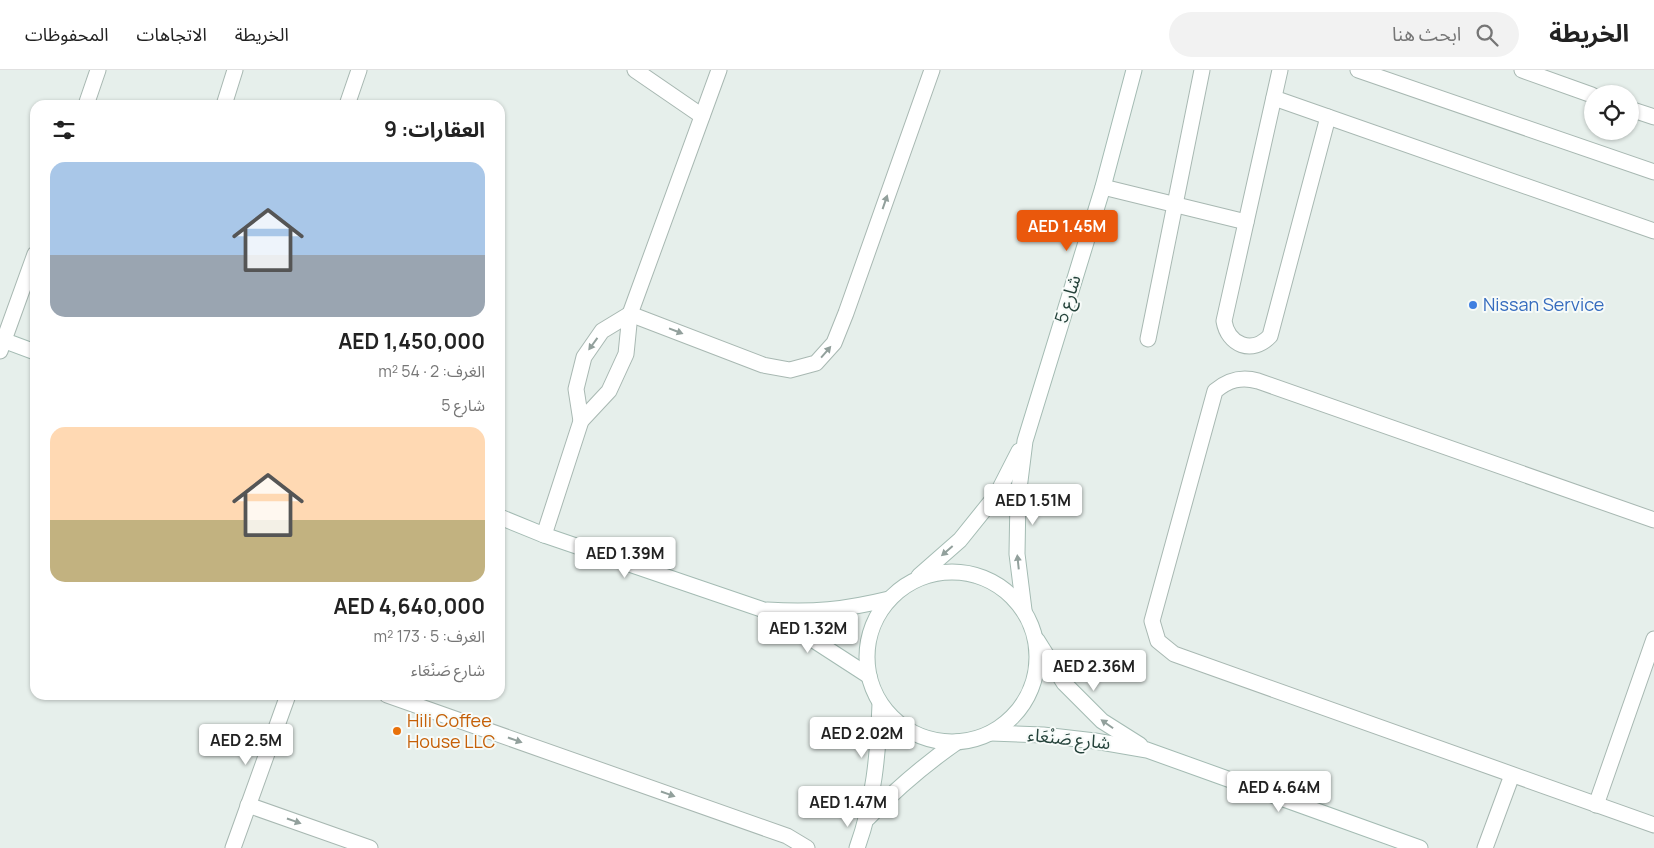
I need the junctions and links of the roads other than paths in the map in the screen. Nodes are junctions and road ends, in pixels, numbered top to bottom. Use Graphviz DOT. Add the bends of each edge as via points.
graph roads {
  1 [pos="98,70"];
  2 [pos="235,70"];
  3 [pos="359,70"];
  4 [pos="635,70"];
  5 [pos="719,70"];
  6 [pos="932,70"];
  7 [pos="1134,70"];
  8 [pos="1202,70"];
  9 [pos="1280,70"];
  10 [pos="1358,70"];
  11 [pos="1522,70"];
  12 [pos="1584,92"];
  13 [pos="1274,98"];
  14 [pos="88,100"];
  15 [pos="226,100"];
  16 [pos="350,100"];
  17 [pos="1639,112"];
  18 [pos="702,116"];
  19 [pos="1328,117"];
  20 [pos="1654,117"];
  21 [pos="1654,172"];
  22 [pos="1103,187"];
  23 [pos="1175,204"];
  24 [pos="1246,222"];
  25 [pos="1654,231"];
  26 [pos="30,267"];
  27 [pos="630,314"];
  28 [pos="1148,339"];
  29 [pos="1,344"];
  30 [pos="30,351"];
  31 [pos="581,421"];
  32 [pos="1025,441"];
  33 [pos="505,516"];
  34 [pos="1654,520"];
  35 [pos="544,535"];
  36 [pos="915,579"];
  37 [pos="889,599"];
  38 [pos="762,609"];
  39 [pos="1024,610"];
  40 [pos="1036,638"];
  41 [pos="1654,639"];
  42 [pos="869,676"];
  43 [pos="286,700"];
  44 [pos="401,700"];
  45 [pos="880,704"];
  46 [pos="991,732"];
  47 [pos="957,742"];
  48 [pos="1147,750"];
  49 [pos="1512,776"];
  50 [pos="248,805"];
  51 [pos="1596,805"];
  52 [pos="868,818"];
  53 [pos="1654,826"];
  54 [pos="233,848"];
  55 [pos="370,848"];
  56 [pos="807,848"];
  57 [pos="857,848"];
  58 [pos="1420,848"];
  59 [pos="1485,848"];
  1 -- 14 [label="street"];
  2 -- 15 [label="street"];
  3 -- 16 [label="street"];
  4 -- 18 [label="street"];
  5 -- 18 [label="street"];
  27 -- 6 [label="street, one-way" via="763,364 790,370 816,363 834,343 846,314"];
  7 -- 22 [label="street, شارع 5"];
  8 -- 23 [label="street"];
  9 -- 13 [label="street"];
  10 -- 21 [label="street"];
  11 -- 12 [label="street"];
  13 -- 19 [label="street"];
  13 -- 24 [label="street"];
  17 -- 20 [label="street"];
  18 -- 27 [label="street"];
  19 -- 24 [label="street" via="1270,336 1250,347 1230,336 1224,321"];
  19 -- 25 [label="street"];
  22 -- 23 [label="street"];
  22 -- 32 [label="street, شارع 5"];
  23 -- 24 [label="street"];
  23 -- 28 [label="street"];
  26 -- 29 [label="street"];
  27 -- 31 [label="street" via="626,354 609,391"];
  27 -- 31 [label="street, one-way" via="602,331 584,357 576,389"];
  29 -- 30 [label="street"];
  31 -- 35 [label="street"];
  32 -- 36 [label="street, شارع 5, one-way" via="997,494 960,540"];
  39 -- 32 [label="street, شارع 5, one-way" via="1017,554 1018,497"];
  33 -- 35 [label="street"];
  34 -- 49 [label="street" via="1258,381 1242,378 1215,391 1153,611 1152,621 1158,641 1174,654"];
  35 -- 38 [label="street"];
  36 -- 37 [label="street"];
  36 -- 39 [label="street" via="944,571 975,574 1003,587"];
  37 -- 38 [label="street" via="839,610"];
  37 -- 42 [label="street" via="874,622 867,649"];
  38 -- 42 [label="street"];
  39 -- 40 [label="street"];
  40 -- 46 [label="street" via="1037,666 1029,693 1013,716"];
  48 -- 40 [label="street, شارع صَنْعَاء, one-way" via="1102,721 1070,690"];
  41 -- 51 [label="street"];
  42 -- 45 [label="street"];
  43 -- 50 [label="street"];
  44 -- 56 [label="street, one-way" via="786,836"];
  45 -- 47 [label="street" via="895,721 914,733 934,741"];
  45 -- 52 [label="street" via="875,780"];
  46 -- 47 [label="street"];
  46 -- 48 [label="street, شارع صَنْعَاء" via="1078,739"];
  47 -- 52 [label="street" via="925,764"];
  48 -- 58 [label="street, شارع صَنْعَاء"];
  49 -- 51 [label="street"];
  49 -- 59 [label="street"];
  50 -- 54 [label="street"];
  50 -- 55 [label="street, one-way"];
  51 -- 53 [label="street"];
  52 -- 57 [label="street"];
}
